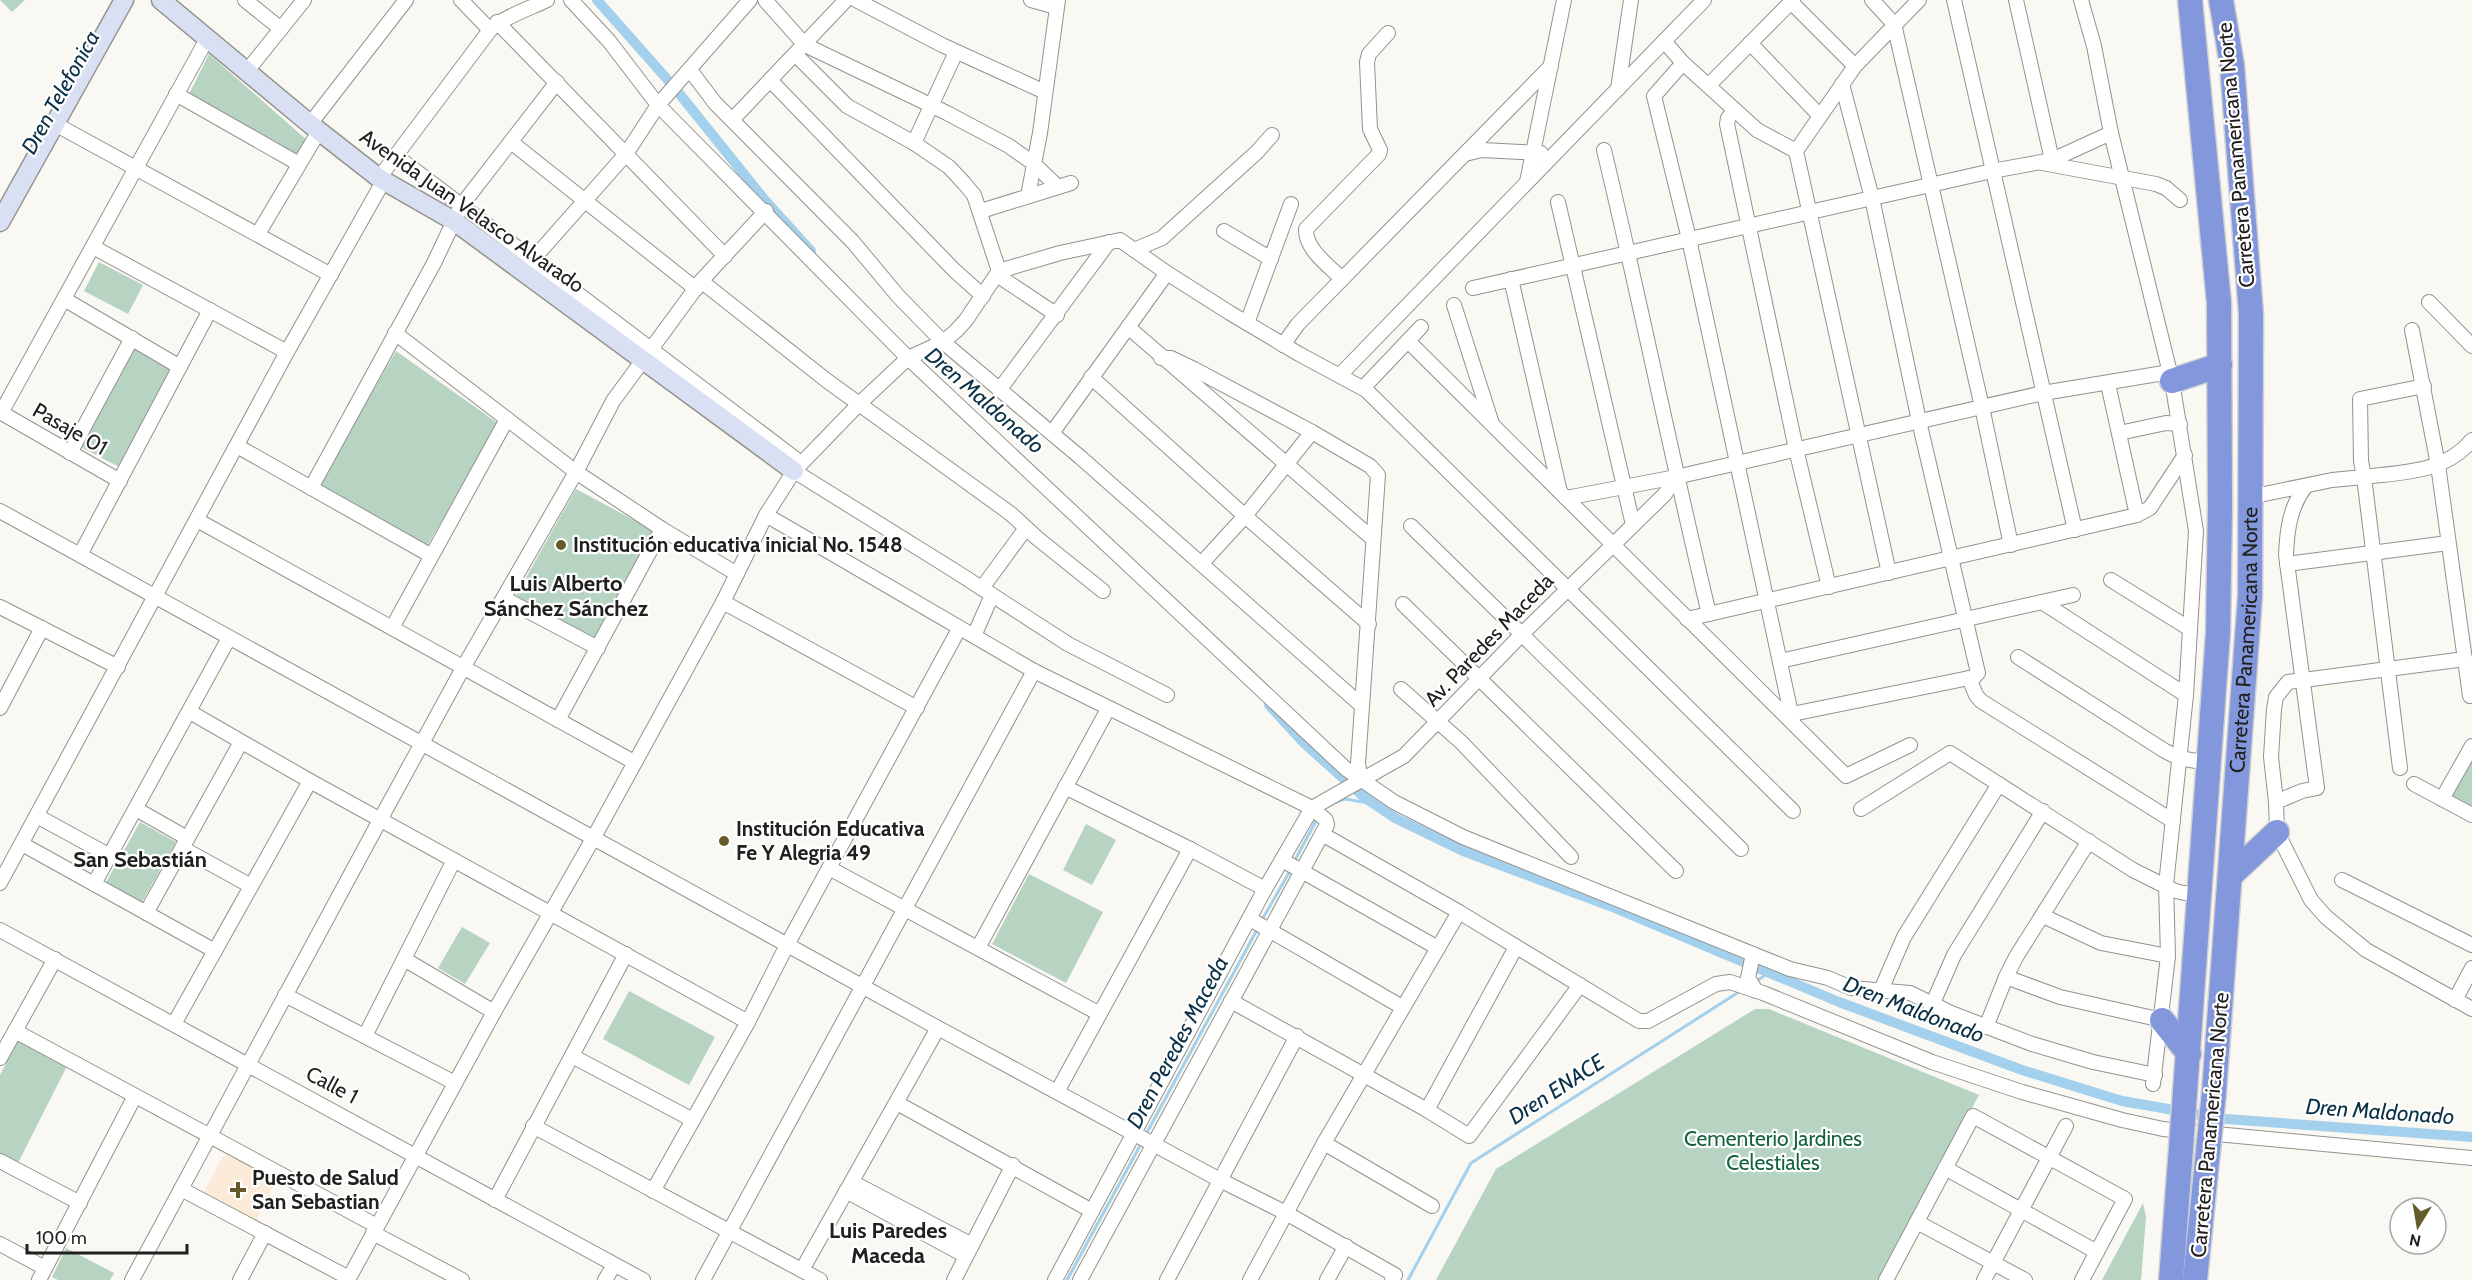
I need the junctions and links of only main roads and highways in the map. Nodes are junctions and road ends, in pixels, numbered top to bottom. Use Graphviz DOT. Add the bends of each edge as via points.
graph roads {
  1 [pos="2190,0"];
  2 [pos="2222,0"];
  3 [pos="2220,365"];
  4 [pos="2171,376"];
  5 [pos="2277,832"];
  6 [pos="2230,876"];
  7 [pos="2162,1020"];
  8 [pos="2189,1054"];
  9 [pos="2171,1280"];
  10 [pos="2195,1280"];
  1 -- 3 [label="highway, Carretera Panamericana Norte" via="2219,303"];
  2 -- 6 [label="highway, Carretera Panamericana Norte" via="2232,65 2251,314 2250,596"];
  3 -- 4 [label="highway"];
  3 -- 8 [label="highway, Carretera Panamericana Norte" via="2218,633"];
  5 -- 6 [label="highway"];
  6 -- 10 [label="highway, Carretera Panamericana Norte, bridge"];
  7 -- 8 [label="highway"];
  8 -- 9 [label="highway, Carretera Panamericana Norte, bridge"];
}
